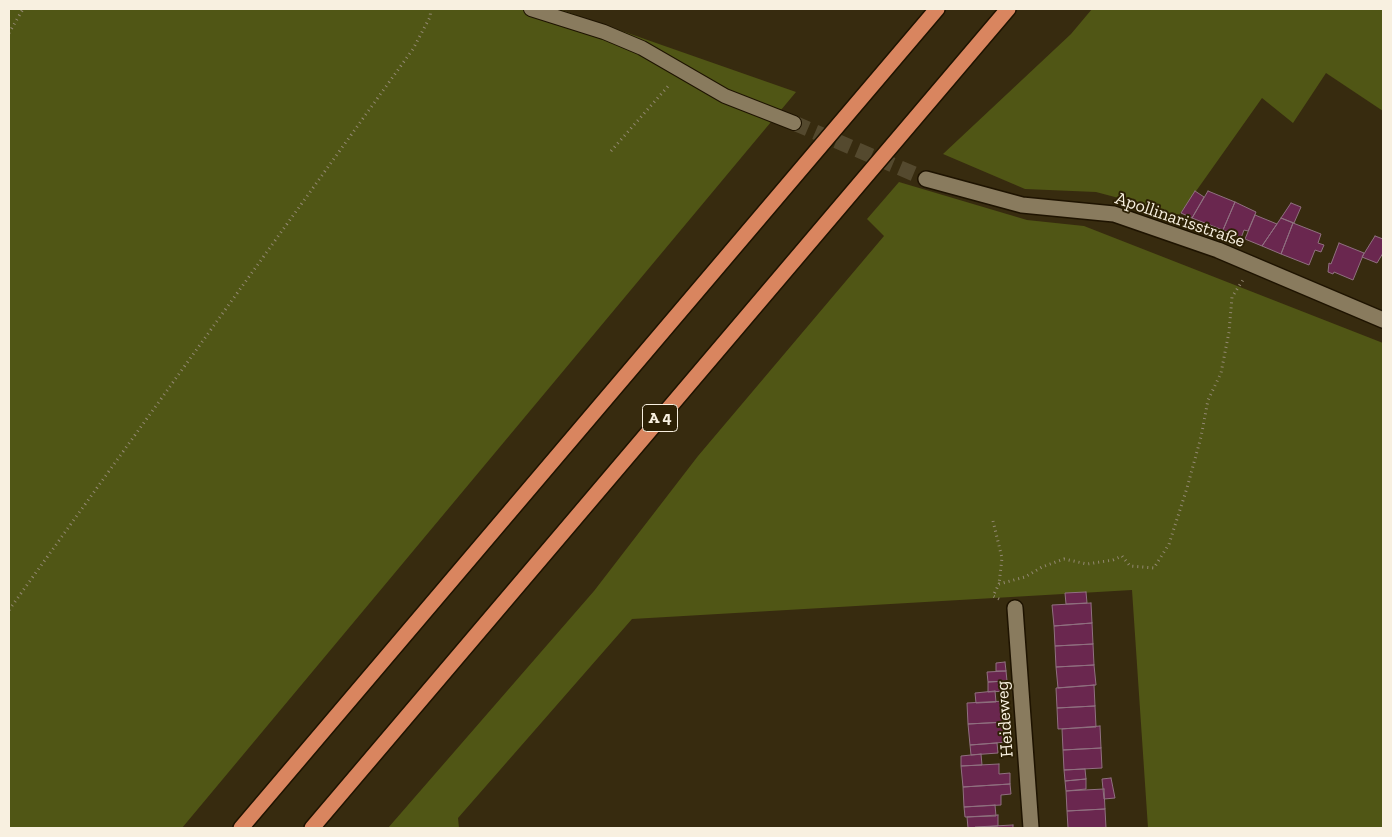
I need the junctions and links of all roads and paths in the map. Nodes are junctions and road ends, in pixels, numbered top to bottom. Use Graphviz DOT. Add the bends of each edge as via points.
graph roads {
  1 [pos="23,9"];
  2 [pos="431,9"];
  3 [pos="531,9"];
  4 [pos="937,9"];
  5 [pos="1008,9"];
  6 [pos="9,33"];
  7 [pos="680,72"];
  8 [pos="794,123"];
  9 [pos="611,151"];
  10 [pos="926,179"];
  11 [pos="1253,265"];
  12 [pos="1383,320"];
  13 [pos="993,521"];
  14 [pos="998,584"];
  15 [pos="1015,608"];
  16 [pos="9,610"];
  17 [pos="241,828"];
  18 [pos="312,828"];
  19 [pos="1031,828"];
  1 -- 6 [label="path"];
  2 -- 16 [label="path" via="413,49"];
  3 -- 7 [label="lane" via="604,32"];
  4 -- 17 [label="highway"];
  5 -- 18 [label="highway, A 4"];
  7 -- 8 [label="lane" via="725,96"];
  7 -- 9 [label="path"];
  10 -- 11 [label="street, Apollinarisstraße" via="1022,205 1114,214"];
  11 -- 12 [label="street, Apollinarisstraße"];
  11 -- 14 [label="path" via="1232,297 1221,373 1208,400 1201,436 1169,544 1154,568 1130,566 1122,556 1087,564 1064,559 1025,577"];
  13 -- 14 [label="path" via="1002,558"];
  14 -- 15 [label="path" via="993,596"];
  15 -- 19 [label="street, Heideweg"];
}
